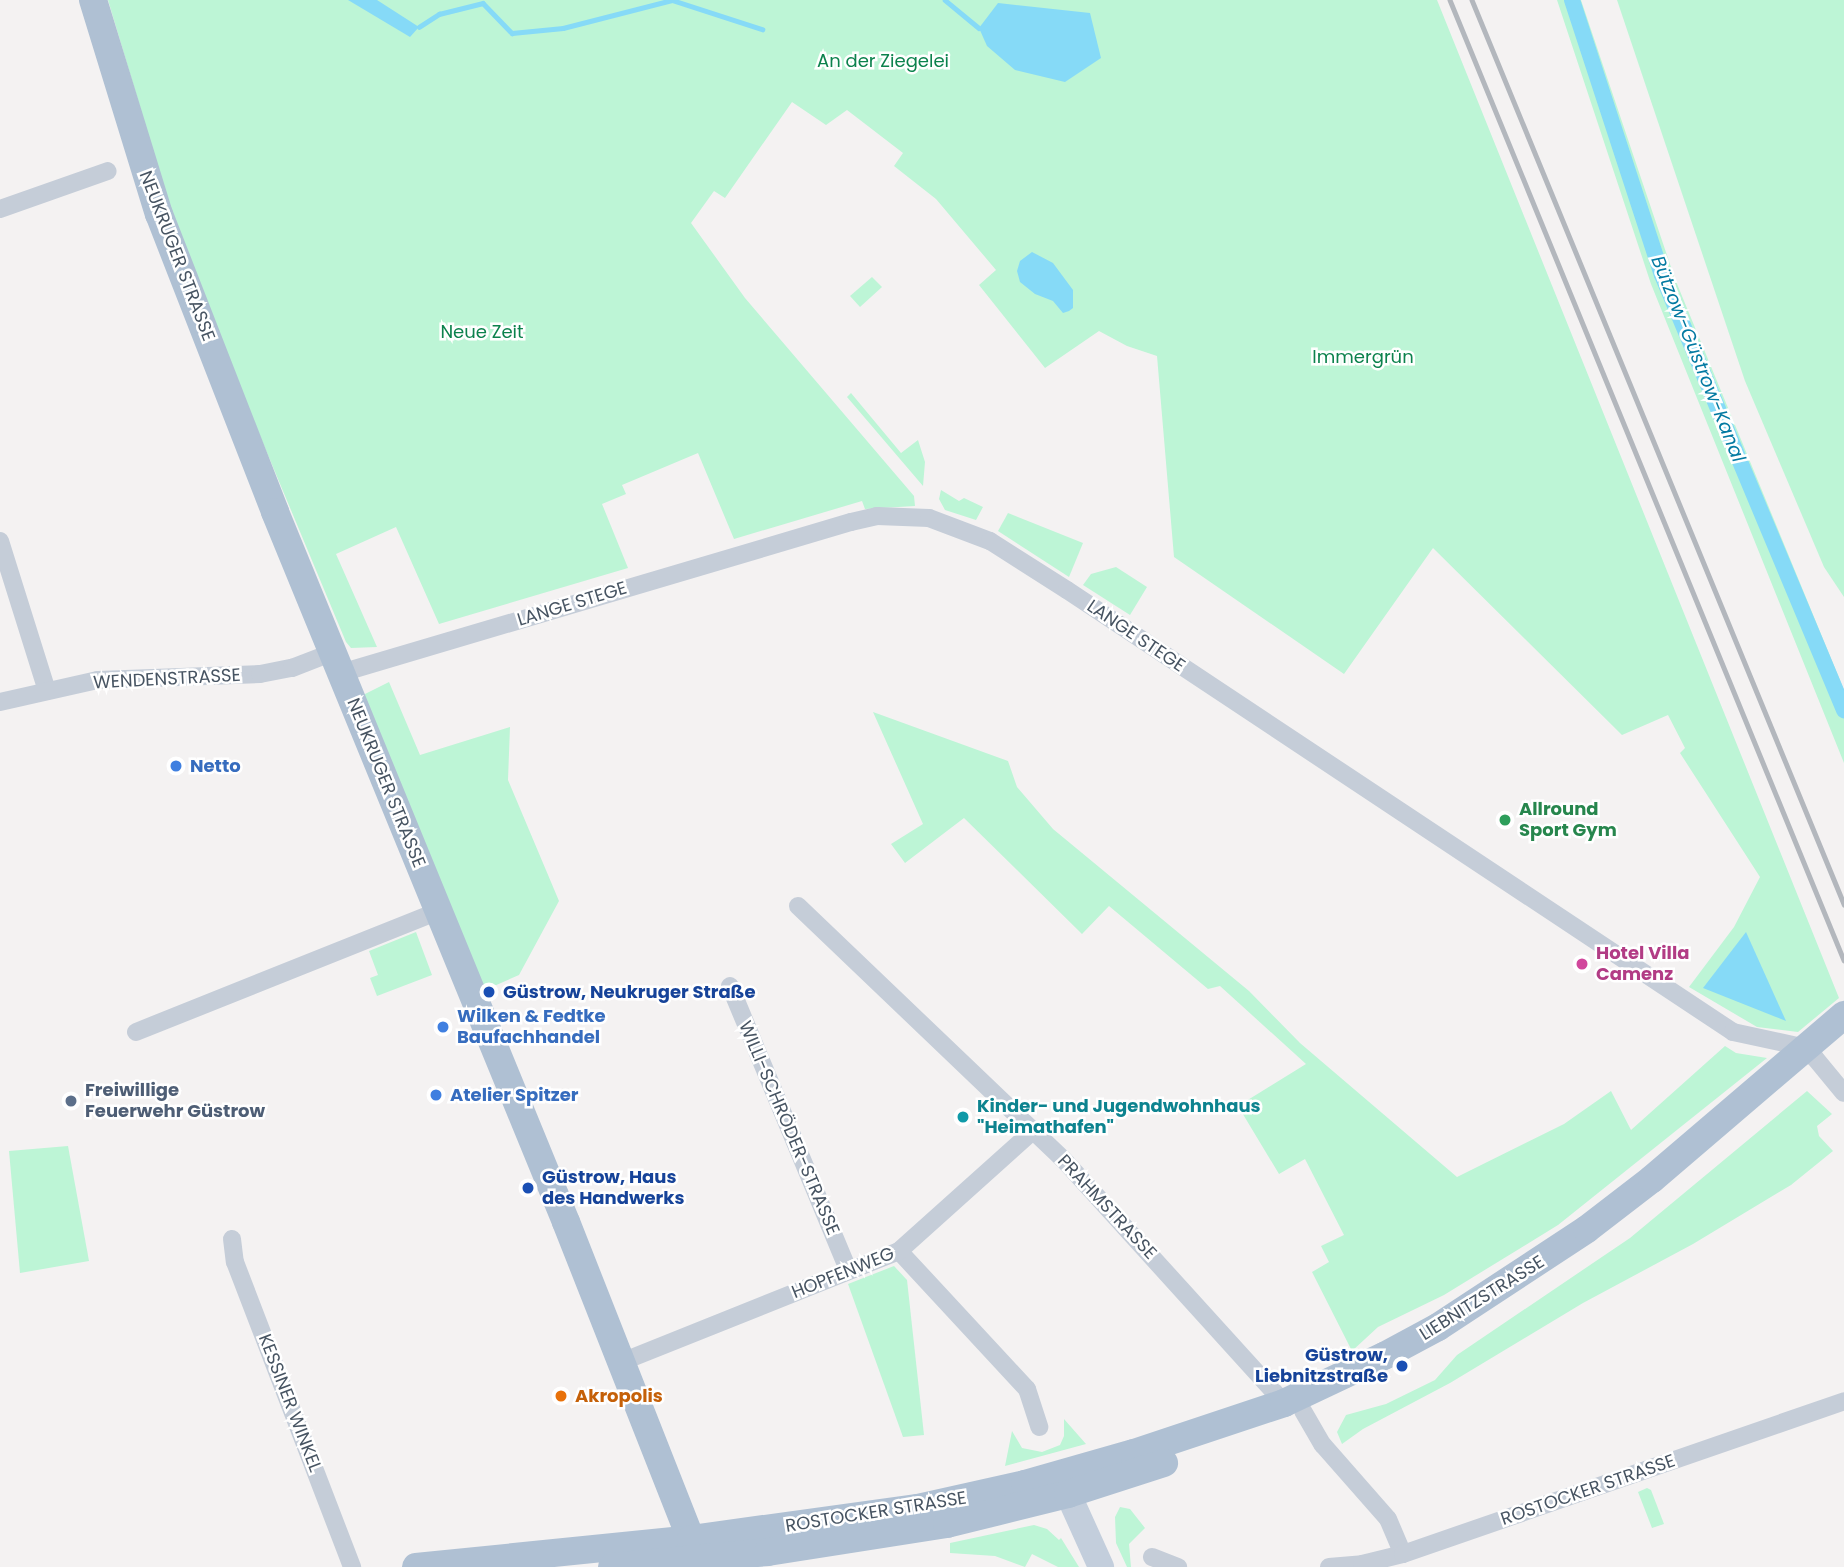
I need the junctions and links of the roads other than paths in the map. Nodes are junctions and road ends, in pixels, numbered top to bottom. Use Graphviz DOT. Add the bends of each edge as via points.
graph roads {
  1 [pos="93,0"];
  2 [pos="108,171"];
  3 [pos="0,209"];
  4 [pos="0,541"];
  5 [pos="337,663"];
  6 [pos="47,691"];
  7 [pos="0,702"];
  8 [pos="798,906"];
  9 [pos="438,911"];
  10 [pos="730,986"];
  11 [pos="1844,1015"];
  12 [pos="136,1032"];
  13 [pos="1844,1040"];
  14 [pos="1767,1092"];
  15 [pos="1844,1093"];
  16 [pos="1034,1130"];
  17 [pos="232,1239"];
  18 [pos="899,1251"];
  19 [pos="848,1270"];
  20 [pos="620,1363"];
  21 [pos="1844,1401"];
  22 [pos="1293,1407"];
  23 [pos="1039,1427"];
  24 [pos="1064,1484"];
  25 [pos="695,1550"];
  26 [pos="1403,1554"];
  27 [pos="1152,1557"];
  28 [pos="768,1559"];
  29 [pos="1363,1566"];
  30 [pos="352,1567"];
  31 [pos="416,1567"];
  32 [pos="612,1567"];
  33 [pos="1101,1567"];
  34 [pos="1178,1567"];
  35 [pos="1329,1567"];
  1 -- 5 [label="main road, NEUKRUGER STRASSE" via="159,214"];
  2 -- 3 [label="street"];
  4 -- 6 [label="street"];
  5 -- 6 [label="street, WENDENSTRASSE" via="260,674 98,680"];
  5 -- 9 [label="main road, NEUKRUGER STRASSE"];
  5 -- 15 [label="street, LANGE STEGE" via="851,522 907,515 938,521 990,541 1067,590 1734,1032 1798,1046 1815,1058"];
  6 -- 7 [label="street, WENDENSTRASSE"];
  8 -- 16 [label="street, PRAHMSTRASSE"];
  9 -- 12 [label="street"];
  9 -- 20 [label="main road, NEUKRUGER STRASSE"];
  10 -- 19 [label="street, WILLI-SCHRÖDER-STRASSE"];
  11 -- 14 [label="main road, LIEBNITZSTRASSE"];
  13 -- 14 [label="main road, LIEBNITZSTRASSE"];
  14 -- 22 [label="main road, LIEBNITZSTRASSE" via="1500,1289"];
  16 -- 18 [label="street, HOPFENWEG"];
  16 -- 22 [label="street, PRAHMSTRASSE"];
  17 -- 30 [label="street, KESSINER WINKEL" via="235,1262"];
  18 -- 19 [label="street, HOPFENWEG"];
  18 -- 23 [label="street" via="1027,1389"];
  19 -- 20 [label="street, HOPFENWEG"];
  20 -- 25 [label="main road, NEUKRUGER STRASSE"];
  21 -- 26 [label="street, ROSTOCKER STRASSE"];
  22 -- 24 [label="main road, LIEBNITZSTRASSE"];
  22 -- 26 [label="street, PRAHMSTRASSE" via="1388,1519"];
  24 -- 25 [label="main road, ROSTOCKER STRASSE"];
  24 -- 28 [label="main road, ROSTOCKER STRASSE" via="947,1524"];
  24 -- 33 [label="main road"];
  25 -- 28 [label="main road, ROSTOCKER STRASSE"];
  25 -- 31 [label="main road"];
  25 -- 32 [label="main road"];
  26 -- 29 [label="street, ROSTOCKER STRASSE"];
  27 -- 34 [label="street"];
  29 -- 35 [label="street, ROSTOCKER STRASSE"];
}
